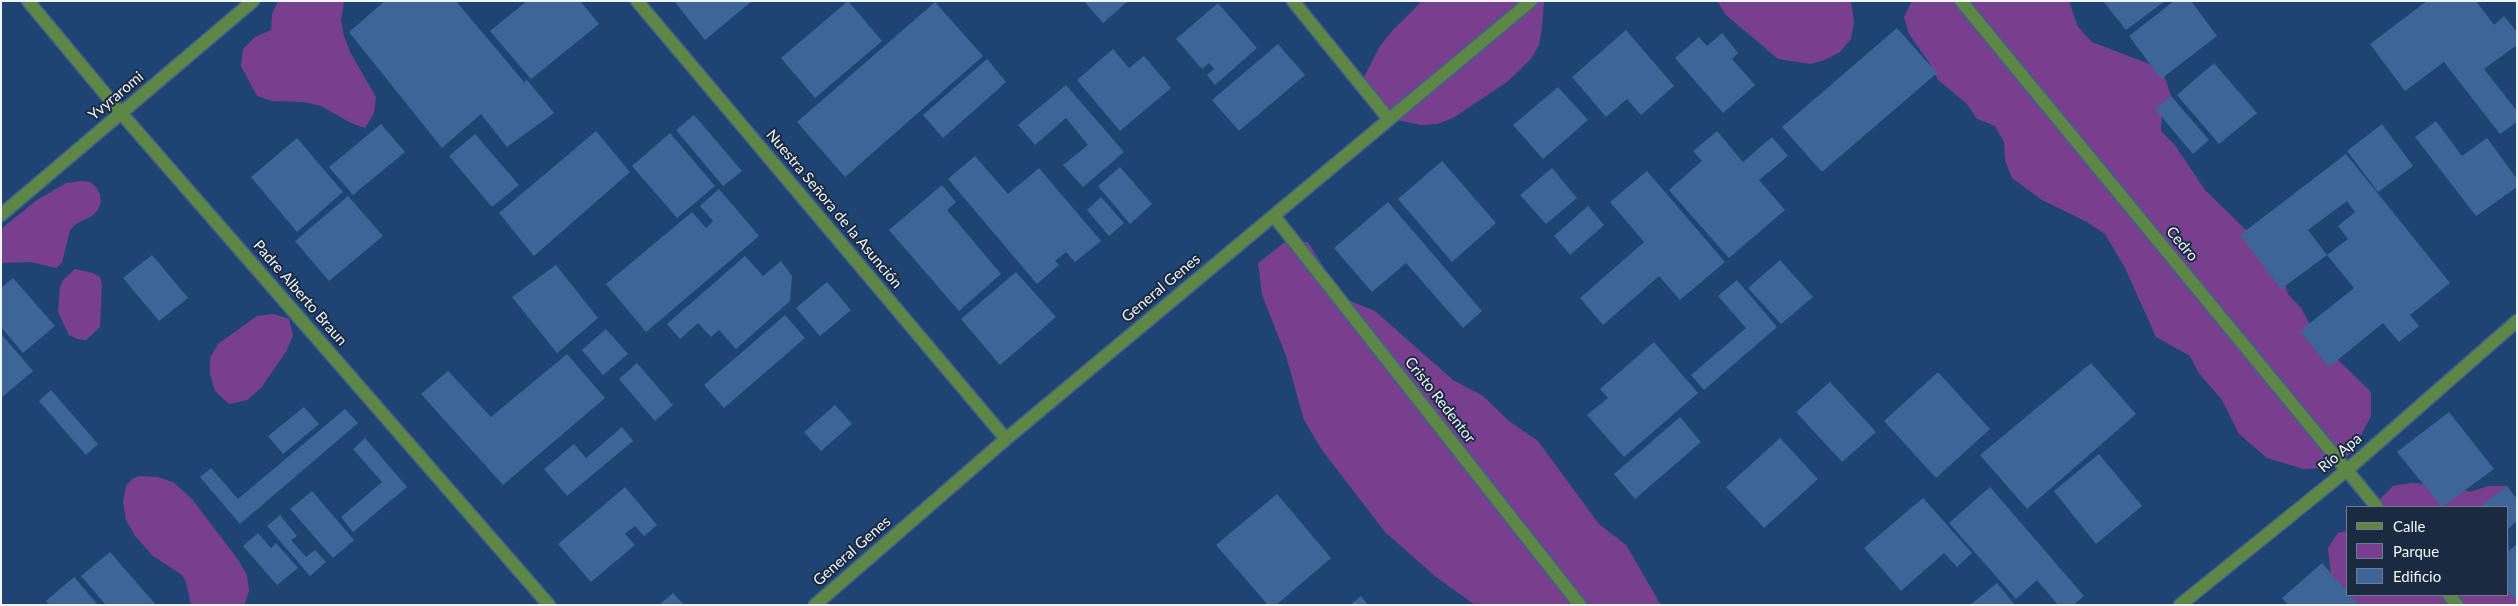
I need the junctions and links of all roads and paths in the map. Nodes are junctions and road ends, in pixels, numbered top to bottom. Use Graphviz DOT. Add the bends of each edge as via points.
graph roads {
  1 [pos="28,1"];
  2 [pos="252,1"];
  3 [pos="638,1"];
  4 [pos="1293,1"];
  5 [pos="1532,1"];
  6 [pos="1960,1"];
  7 [pos="122,112"];
  8 [pos="1388,118"];
  9 [pos="1,215"];
  10 [pos="1274,216"];
  11 [pos="2517,321"];
  12 [pos="1006,439"];
  13 [pos="2347,470"];
  14 [pos="2377,506"];
  15 [pos="548,605"];
  16 [pos="815,605"];
  17 [pos="1580,605"];
  18 [pos="2180,605"];
  1 -- 7 [label="street, Padre Alberto Braun"];
  2 -- 7 [label="street, Yvyraromi"];
  3 -- 12 [label="street, Nuestra Señora de la Asunción"];
  4 -- 8 [label="street"];
  5 -- 8 [label="street, General Genes"];
  6 -- 13 [label="street, Cedro"];
  7 -- 9 [label="street, Yvyraromi"];
  7 -- 15 [label="street, Padre Alberto Braun"];
  8 -- 10 [label="street, General Genes"];
  10 -- 12 [label="street, General Genes"];
  10 -- 17 [label="street, Cristo Redentor"];
  11 -- 13 [label="street, Río Apa"];
  12 -- 16 [label="street, General Genes"];
  13 -- 14 [label="street, Cedro"];
  13 -- 18 [label="street, Río Apa"];
}
